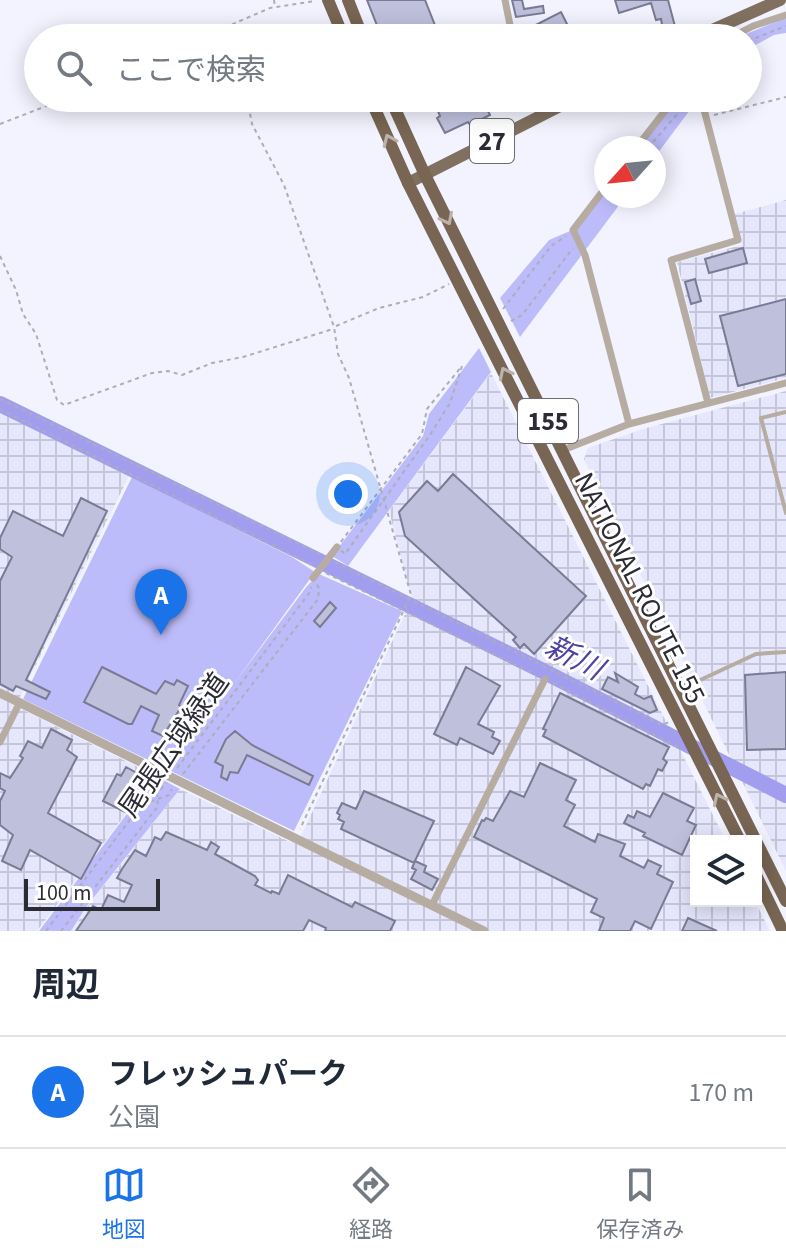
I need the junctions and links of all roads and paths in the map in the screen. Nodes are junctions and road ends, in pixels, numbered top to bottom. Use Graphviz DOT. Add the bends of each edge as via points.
graph roads {
  1 [pos="274,0"];
  2 [pos="328,0"];
  3 [pos="348,0"];
  4 [pos="505,0"];
  5 [pos="780,0"];
  6 [pos="315,1"];
  7 [pos="276,8"];
  8 [pos="786,15"];
  9 [pos="233,24"];
  10 [pos="338,24"];
  11 [pos="357,24"];
  12 [pos="510,24"];
  13 [pos="726,24"];
  14 [pos="759,24"];
  15 [pos="786,26"];
  16 [pos="762,35"];
  17 [pos="786,97"];
  18 [pos="762,103"];
  19 [pos="31,112"];
  20 [pos="250,112"];
  21 [pos="376,112"];
  22 [pos="396,112"];
  23 [pos="550,112"];
  24 [pos="664,112"];
  25 [pos="679,112"];
  26 [pos="705,112"];
  27 [pos="726,112"];
  28 [pos="706,117"];
  29 [pos="0,124"];
  30 [pos="645,136"];
  31 [pos="658,136"];
  32 [pos="425,175"];
  33 [pos="408,183"];
  34 [pos="594,203"];
  35 [pos="573,230"];
  36 [pos="580,239"];
  37 [pos="0,256"];
  38 [pos="450,283"];
  39 [pos="501,312"];
  40 [pos="507,322"];
  41 [pos="334,328"];
  42 [pos="786,383"];
  43 [pos="708,403"];
  44 [pos="0,409"];
  45 [pos="786,412"];
  46 [pos="629,424"];
  47 [pos="563,450"];
  48 [pos="381,489"];
  49 [pos="384,499"];
  50 [pos="786,513"];
  51 [pos="337,547"];
  52 [pos="320,569"];
  53 [pos="313,578"];
  54 [pos="405,610"];
  55 [pos="786,652"];
  56 [pos="545,679"];
  57 [pos="681,688"];
  58 [pos="0,693"];
  59 [pos="20,702"];
  60 [pos="0,742"];
  61 [pos="698,756"];
  62 [pos="174,779"];
  63 [pos="158,800"];
  64 [pos="737,835"];
  65 [pos="753,835"];
  66 [pos="296,838"];
  67 [pos="762,853"];
  68 [pos="762,887"];
  69 [pos="786,901"];
  70 [pos="432,905"];
  71 [pos="46,931"];
  72 [pos="61,931"];
  73 [pos="484,931"];
  74 [pos="783,931"];
  1 -- 7 [label="path"];
  2 -- 10 [label="highway"];
  3 -- 11 [label="highway"];
  4 -- 12 [label="street"];
  5 -- 13 [label="main road"];
  6 -- 7 [label="path"];
  7 -- 9 [label="path"];
  8 -- 14 [label="street"];
  15 -- 16 [label="path"];
  17 -- 18 [label="path"];
  19 -- 29 [label="path"];
  20 -- 41 [label="path" via="284,185"];
  33 -- 21 [label="highway, NATIONAL ROUTE 155 / 155, one-way"];
  22 -- 32 [label="highway, NATIONAL ROUTE 155 / 155"];
  23 -- 32 [label="main road, 27"];
  24 -- 30 [label="street"];
  25 -- 31 [label="path"];
  26 -- 28 [label="street"];
  27 -- 28 [label="path"];
  28 -- 43 [label="street" via="738,240 671,260"];
  32 -- 33 [label="main road, 27"];
  32 -- 47 [label="highway, NATIONAL ROUTE 155 / 155, one-way"];
  61 -- 33 [label="highway, NATIONAL ROUTE 155 / 155, one-way"];
  34 -- 35 [label="street"];
  35 -- 36 [label="street"];
  35 -- 39 [label="path" via="551,246"];
  36 -- 40 [label="path" via="522,315"];
  36 -- 46 [label="street"];
  37 -- 41 [label="path" via="36,334 57,400 64,405 152,373 182,375"];
  38 -- 41 [label="path"];
  41 -- 48 [label="path"];
  42 -- 43 [label="street"];
  43 -- 46 [label="street"];
  44 -- 52 [label="path"];
  45 -- 50 [label="lane" via="761,418"];
  46 -- 47 [label="street"];
  47 -- 57 [label="highway, NATIONAL ROUTE 155 / 155"];
  48 -- 49 [label="path"];
  48 -- 49 [label="path" via="422,434 427,409 462,366 450,403"];
  48 -- 51 [label="path"];
  49 -- 51 [label="path" via="345,554"];
  49 -- 54 [label="path" via="411,595"];
  51 -- 52 [label="street"];
  52 -- 53 [label="street"];
  52 -- 54 [label="path"];
  53 -- 62 [label="path, 尾張広域緑道" via="310,592"];
  53 -- 62 [label="path" via="318,599"];
  54 -- 56 [label="path"];
  54 -- 66 [label="path"];
  55 -- 57 [label="lane" via="756,654"];
  56 -- 61 [label="path"];
  56 -- 70 [label="street"];
  57 -- 65 [label="highway, NATIONAL ROUTE 155 / 155"];
  58 -- 59 [label="street"];
  59 -- 60 [label="street"];
  59 -- 62 [label="street"];
  64 -- 61 [label="highway, NATIONAL ROUTE 155 / 155, one-way"];
  62 -- 63 [label="path, 尾張広域緑道" via="157,794"];
  62 -- 63 [label="path" via="169,795"];
  62 -- 66 [label="street"];
  63 -- 71 [label="path" via="141,805"];
  63 -- 72 [label="path, 尾張広域緑道"];
  66 -- 70 [label="street"];
  67 -- 69 [label="highway, NATIONAL ROUTE 155 / 155"];
  68 -- 74 [label="highway"];
  70 -- 73 [label="street"];
}
